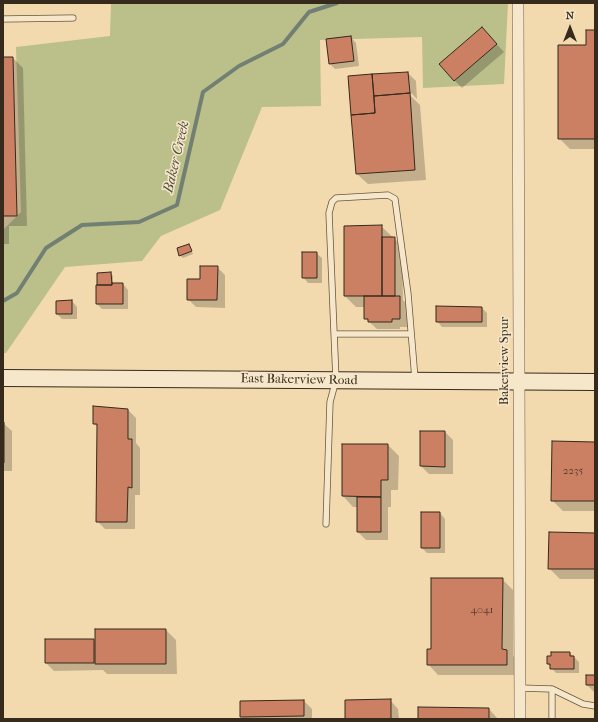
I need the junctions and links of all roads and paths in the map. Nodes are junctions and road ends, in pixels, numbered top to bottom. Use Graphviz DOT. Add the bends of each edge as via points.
graph roads {
  1 [pos="518,3"];
  2 [pos="73,18"];
  3 [pos="3,19"];
  4 [pos="334,334"];
  5 [pos="411,334"];
  6 [pos="3,378"];
  7 [pos="336,380"];
  8 [pos="415,381"];
  9 [pos="519,382"];
  10 [pos="595,382"];
  11 [pos="326,524"];
  12 [pos="520,688"];
  13 [pos="552,689"];
  14 [pos="595,706"];
  15 [pos="520,719"];
  16 [pos="552,719"];
  1 -- 9 [label="street, Bakerview Spur"];
  2 -- 3 [label="lane"];
  4 -- 5 [label="lane"];
  4 -- 5 [label="lane" via="329,206 336,198 388,195 395,199"];
  4 -- 7 [label="lane"];
  5 -- 8 [label="lane"];
  6 -- 7 [label="main road, East Bakerview Road"];
  7 -- 8 [label="main road, East Bakerview Road"];
  7 -- 11 [label="lane" via="330,402"];
  8 -- 9 [label="main road, East Bakerview Road"];
  9 -- 10 [label="main road, East Bakerview Road"];
  9 -- 12 [label="street, Bakerview Spur"];
  12 -- 13 [label="lane"];
  12 -- 15 [label="street, Bakerview Spur"];
  13 -- 14 [label="lane" via="583,704"];
  13 -- 16 [label="lane"];
}
